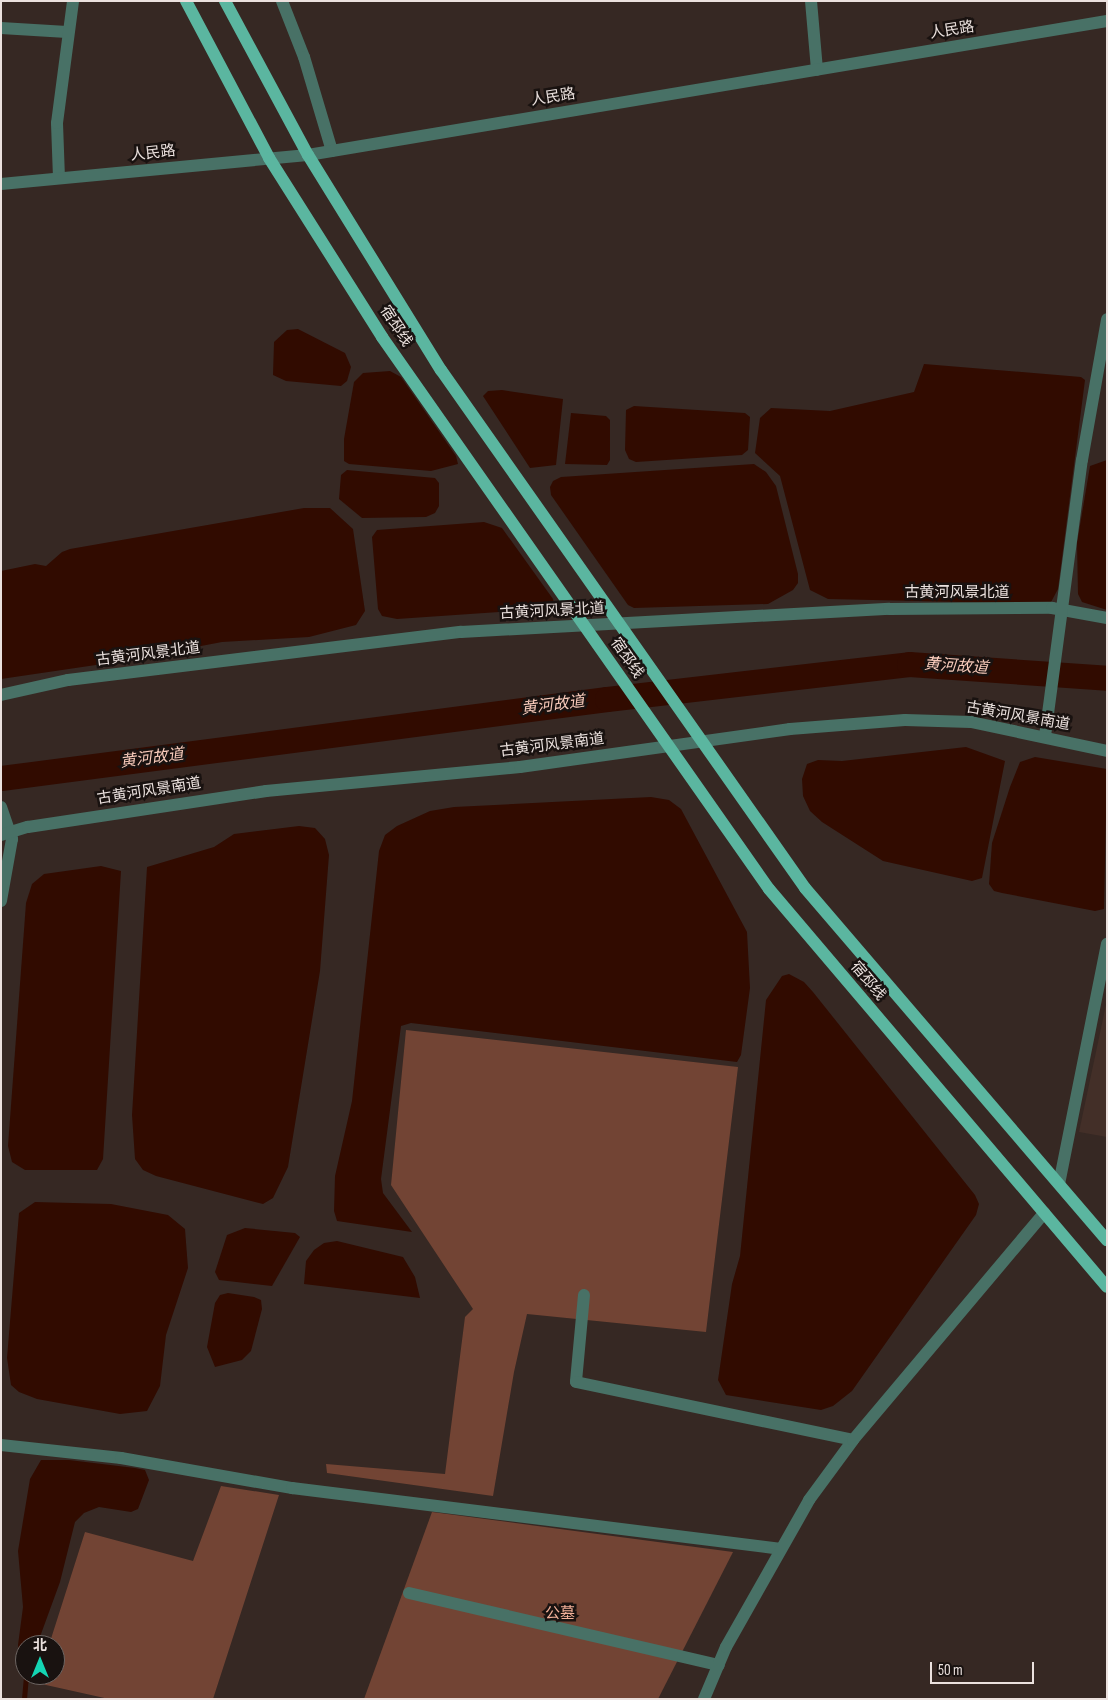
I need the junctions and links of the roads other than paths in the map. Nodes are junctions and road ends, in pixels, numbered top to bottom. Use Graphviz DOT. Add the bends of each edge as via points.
graph roads {
  1 [pos="73,1"];
  2 [pos="186,1"];
  3 [pos="225,1"];
  4 [pos="282,1"];
  5 [pos="811,1"];
  6 [pos="1107,21"];
  7 [pos="1,28"];
  8 [pos="67,32"];
  9 [pos="817,70"];
  10 [pos="332,151"];
  11 [pos="308,155"];
  12 [pos="269,158"];
  13 [pos="59,178"];
  14 [pos="1,184"];
  15 [pos="1107,319"];
  16 [pos="1061,616"];
  17 [pos="1107,618"];
  18 [pos="1,695"];
  19 [pos="1045,731"];
  20 [pos="1107,751"];
  21 [pos="1,807"];
  22 [pos="5,829"];
  23 [pos="1,902"];
  24 [pos="1107,944"];
  25 [pos="1059,1184"];
  26 [pos="1044,1213"];
  27 [pos="1107,1240"];
  28 [pos="1107,1287"];
  29 [pos="584,1295"];
  30 [pos="853,1440"];
  31 [pos="1,1445"];
  32 [pos="780,1549"];
  33 [pos="409,1593"];
  34 [pos="719,1665"];
  35 [pos="704,1699"];
  1 -- 8 [label="street"];
  2 -- 12 [label="main road, 宿邳线"];
  3 -- 11 [label="main road, 宿邳线"];
  4 -- 10 [label="street" via="304,57"];
  5 -- 9 [label="street"];
  6 -- 9 [label="street, 人民路"];
  7 -- 8 [label="street"];
  8 -- 13 [label="street" via="56,123"];
  9 -- 10 [label="street, 人民路"];
  10 -- 11 [label="street, 人民路"];
  11 -- 12 [label="street, 人民路"];
  11 -- 25 [label="main road, 宿邳线" via="441,370 806,888"];
  12 -- 13 [label="street, 人民路"];
  12 -- 26 [label="main road, 宿邳线" via="382,337 769,889"];
  13 -- 14 [label="street, 人民路"];
  15 -- 16 [label="street" via="1082,460"];
  16 -- 17 [label="street, 古黄河风景北道"];
  16 -- 18 [label="street, 古黄河风景北道" via="890,609 461,632 68,680"];
  16 -- 19 [label="street"];
  19 -- 20 [label="street, 古黄河风景南道"];
  19 -- 22 [label="street, 古黄河风景南道" via="952,721 905,720 790,728 520,767 266,790"];
  21 -- 22 [label="street"];
  22 -- 23 [label="street" via="11,854"];
  24 -- 25 [label="street"];
  25 -- 27 [label="main road, 宿邳线"];
  26 -- 28 [label="main road, 宿邳线"];
  26 -- 30 [label="street"];
  29 -- 30 [label="street" via="576,1382"];
  30 -- 32 [label="street" via="809,1500"];
  31 -- 32 [label="street" via="121,1458 292,1488"];
  32 -- 34 [label="street"];
  33 -- 34 [label="street"];
  34 -- 35 [label="street"];
}
